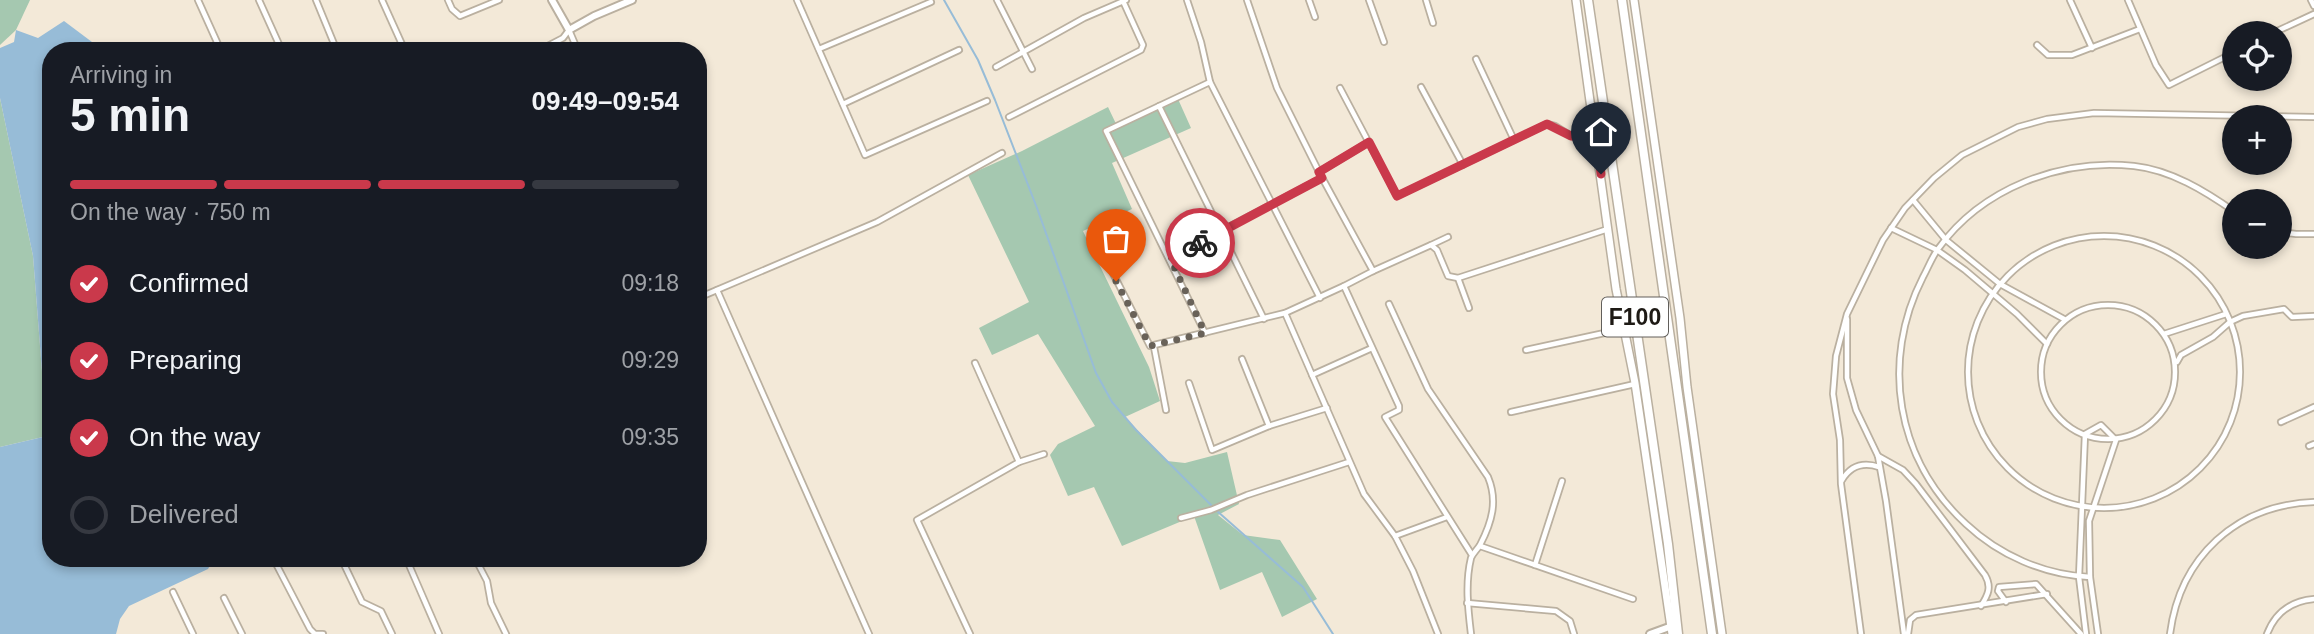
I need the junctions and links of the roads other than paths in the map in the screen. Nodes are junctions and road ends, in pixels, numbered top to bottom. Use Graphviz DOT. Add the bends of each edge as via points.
graph roads {
  1 [pos="198,0"];
  2 [pos="259,0"];
  3 [pos="316,0"];
  4 [pos="382,0"];
  5 [pos="449,0"];
  6 [pos="499,0"];
  7 [pos="552,0"];
  8 [pos="632,0"];
  9 [pos="797,0"];
  10 [pos="997,0"];
  11 [pos="1187,0"];
  12 [pos="1247,0"];
  13 [pos="1309,0"];
  14 [pos="1369,0"];
  15 [pos="1426,0"];
  16 [pos="1576,0"];
  17 [pos="1588,0"];
  18 [pos="1622,0"];
  19 [pos="1634,0"];
  20 [pos="2070,0"];
  21 [pos="2128,0"];
  22 [pos="2311,0"];
  23 [pos="1122,1"];
  24 [pos="931,2"];
  25 [pos="2314,6"];
  26 [pos="2314,13"];
  27 [pos="1315,18"];
  28 [pos="1433,23"];
  29 [pos="2292,24"];
  30 [pos="2140,29"];
  31 [pos="569,30"];
  32 [pos="217,42"];
  33 [pos="278,42"];
  34 [pos="333,42"];
  35 [pos="401,42"];
  36 [pos="555,42"];
  37 [pos="574,42"];
  38 [pos="1384,42"];
  39 [pos="2037,45"];
  40 [pos="2092,48"];
  41 [pos="819,49"];
  42 [pos="959,50"];
  43 [pos="1024,52"];
  44 [pos="2222,58"];
  45 [pos="1476,59"];
  46 [pos="996,67"];
  47 [pos="1032,69"];
  48 [pos="1210,82"];
  49 [pos="1421,87"];
  50 [pos="1340,89"];
  51 [pos="986,101"];
  52 [pos="843,104"];
  53 [pos="1159,106"];
  54 [pos="1009,117"];
  55 [pos="2314,117"];
  56 [pos="1597,138"];
  57 [pos="1514,139"];
  58 [pos="1369,142"];
  59 [pos="1002,153"];
  60 [pos="1463,165"];
  61 [pos="1319,172"];
  62 [pos="1322,178"];
  63 [pos="1913,200"];
  64 [pos="2222,204"];
  65 [pos="1272,206"];
  66 [pos="1891,228"];
  67 [pos="1608,229"];
  68 [pos="1221,233"];
  69 [pos="2292,234"];
  70 [pos="2314,234"];
  71 [pos="1448,236"];
  72 [pos="1095,238"];
  73 [pos="1946,240"];
  74 [pos="1431,245"];
  75 [pos="1937,250"];
  76 [pos="1170,258"];
  77 [pos="1373,271"];
  78 [pos="1458,278"];
  79 [pos="2000,284"];
  80 [pos="1344,286"];
  81 [pos="717,290"];
  82 [pos="707,294"];
  83 [pos="1993,295"];
  84 [pos="1320,298"];
  85 [pos="1389,304"];
  86 [pos="1469,308"];
  87 [pos="2314,309"];
  88 [pos="1285,313"];
  89 [pos="1847,314"];
  90 [pos="2226,314"];
  91 [pos="2314,317"];
  92 [pos="1264,319"];
  93 [pos="2064,319"];
  94 [pos="2230,322"];
  95 [pos="1623,329"];
  96 [pos="1205,333"];
  97 [pos="2164,334"];
  98 [pos="2047,344"];
  99 [pos="1154,346"];
  100 [pos="1372,348"];
  101 [pos="1526,350"];
  102 [pos="1242,359"];
  103 [pos="975,363"];
  104 [pos="2176,363"];
  105 [pos="1312,375"];
  106 [pos="1189,383"];
  107 [pos="1635,383"];
  108 [pos="2314,407"];
  109 [pos="1327,408"];
  110 [pos="1166,410"];
  111 [pos="1511,412"];
  112 [pos="2281,422"];
  113 [pos="1269,426"];
  114 [pos="2085,436"];
  115 [pos="2116,440"];
  116 [pos="1044,454"];
  117 [pos="1878,456"];
  118 [pos="1019,462"];
  119 [pos="1349,462"];
  120 [pos="1880,468"];
  121 [pos="1562,481"];
  122 [pos="1841,484"];
  123 [pos="2314,502"];
  124 [pos="2081,507"];
  125 [pos="2094,508"];
  126 [pos="1447,517"];
  127 [pos="1181,518"];
  128 [pos="1395,536"];
  129 [pos="1480,546"];
  130 [pos="1472,555"];
  131 [pos="1535,565"];
  132 [pos="278,567"];
  133 [pos="345,567"];
  134 [pos="410,567"];
  135 [pos="480,567"];
  136 [pos="2079,577"];
  137 [pos="2090,577"];
  138 [pos="173,592"];
  139 [pos="2048,594"];
  140 [pos="224,598"];
  141 [pos="1633,599"];
  142 [pos="2314,599"];
  143 [pos="2006,602"];
  144 [pos="1467,603"];
  145 [pos="1981,606"];
  146 [pos="1672,630"];
  147 [pos="193,634"];
  148 [pos="242,634"];
  149 [pos="316,634"];
  150 [pos="323,634"];
  151 [pos="392,634"];
  152 [pos="439,634"];
  153 [pos="506,634"];
  154 [pos="869,634"];
  155 [pos="970,634"];
  156 [pos="1438,634"];
  157 [pos="1471,634"];
  158 [pos="1574,634"];
  159 [pos="1650,634"];
  160 [pos="1678,634"];
  161 [pos="1712,634"];
  162 [pos="1722,634"];
  163 [pos="1860,634"];
  164 [pos="1906,634"];
  165 [pos="2083,634"];
  166 [pos="2098,634"];
  167 [pos="2170,634"];
  168 [pos="2267,634"];
  1 -- 32 [label="street"];
  2 -- 33 [label="street"];
  3 -- 34 [label="street"];
  4 -- 35 [label="street"];
  5 -- 6 [label="street" via="460,16"];
  7 -- 31 [label="street"];
  8 -- 31 [label="street"];
  9 -- 41 [label="street"];
  10 -- 43 [label="street"];
  11 -- 48 [label="street"];
  12 -- 61 [label="street" via="1278,88"];
  13 -- 27 [label="street"];
  14 -- 38 [label="street"];
  15 -- 28 [label="street"];
  16 -- 56 [label="main road"];
  17 -- 160 [label="highway, F100"];
  18 -- 161 [label="highway, F100"];
  19 -- 162 [label="main road"];
  20 -- 40 [label="street"];
  21 -- 30 [label="street"];
  22 -- 25 [label="street"];
  23 -- 43 [label="street"];
  23 -- 54 [label="street" via="1143,45 1141,50"];
  24 -- 41 [label="street"];
  26 -- 29 [label="street"];
  30 -- 40 [label="street"];
  30 -- 44 [label="street" via="2169,85"];
  31 -- 36 [label="street"];
  31 -- 37 [label="street"];
  39 -- 40 [label="street" via="2048,55 2061,57"];
  41 -- 52 [label="street"];
  42 -- 52 [label="street"];
  43 -- 46 [label="street"];
  43 -- 47 [label="street"];
  45 -- 57 [label="street"];
  48 -- 53 [label="street"];
  48 -- 65 [label="street"];
  49 -- 60 [label="street"];
  50 -- 58 [label="street"];
  51 -- 52 [label="street" via="866,156"];
  53 -- 68 [label="street"];
  53 -- 76 [label="street" via="1106,131"];
  55 -- 63 [label="street" via="2094,113 2047,118 1962,155"];
  56 -- 57 [label="street" via="1571,136 1547,124"];
  56 -- 67 [label="main road"];
  57 -- 60 [label="street"];
  58 -- 60 [label="street" via="1397,196"];
  58 -- 61 [label="street"];
  59 -- 81 [label="street" via="884,218"];
  61 -- 62 [label="street"];
  62 -- 65 [label="street"];
  62 -- 77 [label="street"];
  63 -- 66 [label="street"];
  63 -- 73 [label="street"];
  64 -- 73 [label="street" via="2152,170 2103,165 2073,168 2033,177 2003,191"];
  65 -- 68 [label="street"];
  65 -- 84 [label="street"];
  66 -- 75 [label="street"];
  66 -- 89 [label="street"];
  67 -- 78 [label="street"];
  67 -- 95 [label="main road"];
  68 -- 76 [label="street"];
  68 -- 92 [label="street"];
  69 -- 70 [label="street"];
  71 -- 74 [label="street"];
  72 -- 99 [label="street" via="1148,345"];
  73 -- 75 [label="street"];
  73 -- 79 [label="street"];
  74 -- 77 [label="street"];
  74 -- 78 [label="street" via="1448,276"];
  75 -- 83 [label="street"];
  75 -- 136 [label="street" via="1912,301 1898,373 1901,404 1920,463 1956,515 1979,536 2026,562"];
  76 -- 96 [label="street"];
  77 -- 80 [label="street"];
  78 -- 86 [label="street"];
  79 -- 83 [label="street"];
  79 -- 90 [label="street" via="2032,256 2071,239 2124,236 2152,242 2175,254 2215,291"];
  79 -- 93 [label="street"];
  80 -- 84 [label="street"];
  80 -- 100 [label="street"];
  81 -- 82 [label="street"];
  81 -- 154 [label="street"];
  83 -- 98 [label="street"];
  83 -- 124 [label="street" via="1985,305 1969,353 1968,380 1977,420 1998,456 2019,478 2045,495"];
  84 -- 88 [label="street"];
  85 -- 129 [label="street" via="1428,389 1493,488 1494,508"];
  87 -- 91 [label="street"];
  88 -- 92 [label="street"];
  88 -- 105 [label="street"];
  89 -- 117 [label="street" via="1846,367 1851,396"];
  89 -- 122 [label="street" via="1836,356 1833,394"];
  90 -- 94 [label="street"];
  90 -- 97 [label="street"];
  91 -- 94 [label="street" via="2291,317 2284,309"];
  92 -- 96 [label="street"];
  93 -- 97 [label="street" via="2093,306 2113,305 2134,310"];
  93 -- 98 [label="street"];
  94 -- 104 [label="street"];
  94 -- 125 [label="street" via="2240,362 2240,385 2230,427 2214,455 2171,492 2135,505"];
  95 -- 101 [label="street"];
  95 -- 107 [label="main road"];
  96 -- 99 [label="street"];
  97 -- 104 [label="street"];
  98 -- 114 [label="street" via="2041,363 2042,389 2055,415"];
  99 -- 110 [label="street"];
  100 -- 105 [label="street"];
  100 -- 126 [label="street" via="1399,406 1385,417"];
  102 -- 113 [label="street"];
  103 -- 118 [label="street"];
  104 -- 115 [label="street" via="2170,399 2158,419 2138,433"];
  105 -- 109 [label="street"];
  106 -- 113 [label="street" via="1212,450"];
  107 -- 111 [label="street"];
  107 -- 146 [label="main road"];
  108 -- 112 [label="street"];
  109 -- 113 [label="street"];
  109 -- 119 [label="street"];
  114 -- 115 [label="street"];
  114 -- 115 [label="street" via="2101,425"];
  114 -- 124 [label="street"];
  115 -- 125 [label="street"];
  116 -- 118 [label="street"];
  117 -- 120 [label="street"];
  117 -- 145 [label="street" via="1903,470 1985,575 1989,591"];
  118 -- 155 [label="street" via="916,520"];
  119 -- 127 [label="street"];
  119 -- 128 [label="street" via="1364,494"];
  120 -- 122 [label="street" via="1858,466"];
  120 -- 164 [label="street"];
  121 -- 131 [label="street"];
  122 -- 163 [label="street"];
  123 -- 167 [label="street" via="2274,508 2245,519 2221,536 2192,568 2177,600"];
  124 -- 125 [label="street"];
  124 -- 136 [label="street"];
  125 -- 137 [label="street" via="2089,521"];
  126 -- 128 [label="street"];
  126 -- 130 [label="street"];
  128 -- 156 [label="street"];
  129 -- 130 [label="street"];
  129 -- 131 [label="street"];
  130 -- 144 [label="street"];
  131 -- 141 [label="street"];
  132 -- 149 [label="street"];
  133 -- 151 [label="street" via="362,602 381,611"];
  134 -- 152 [label="street"];
  135 -- 153 [label="street"];
  136 -- 137 [label="street"];
  136 -- 165 [label="street"];
  137 -- 166 [label="street"];
  138 -- 147 [label="street"];
  139 -- 143 [label="street"];
  139 -- 143 [label="street" via="2036,584 1999,587"];
  139 -- 165 [label="street"];
  140 -- 148 [label="street"];
  142 -- 168 [label="street" via="2283,610"];
  143 -- 145 [label="street"];
  144 -- 157 [label="street"];
  144 -- 158 [label="street" via="1556,611 1570,621"];
  145 -- 164 [label="street" via="1916,615"];
  146 -- 159 [label="street"];
  149 -- 150 [label="street"];
}
